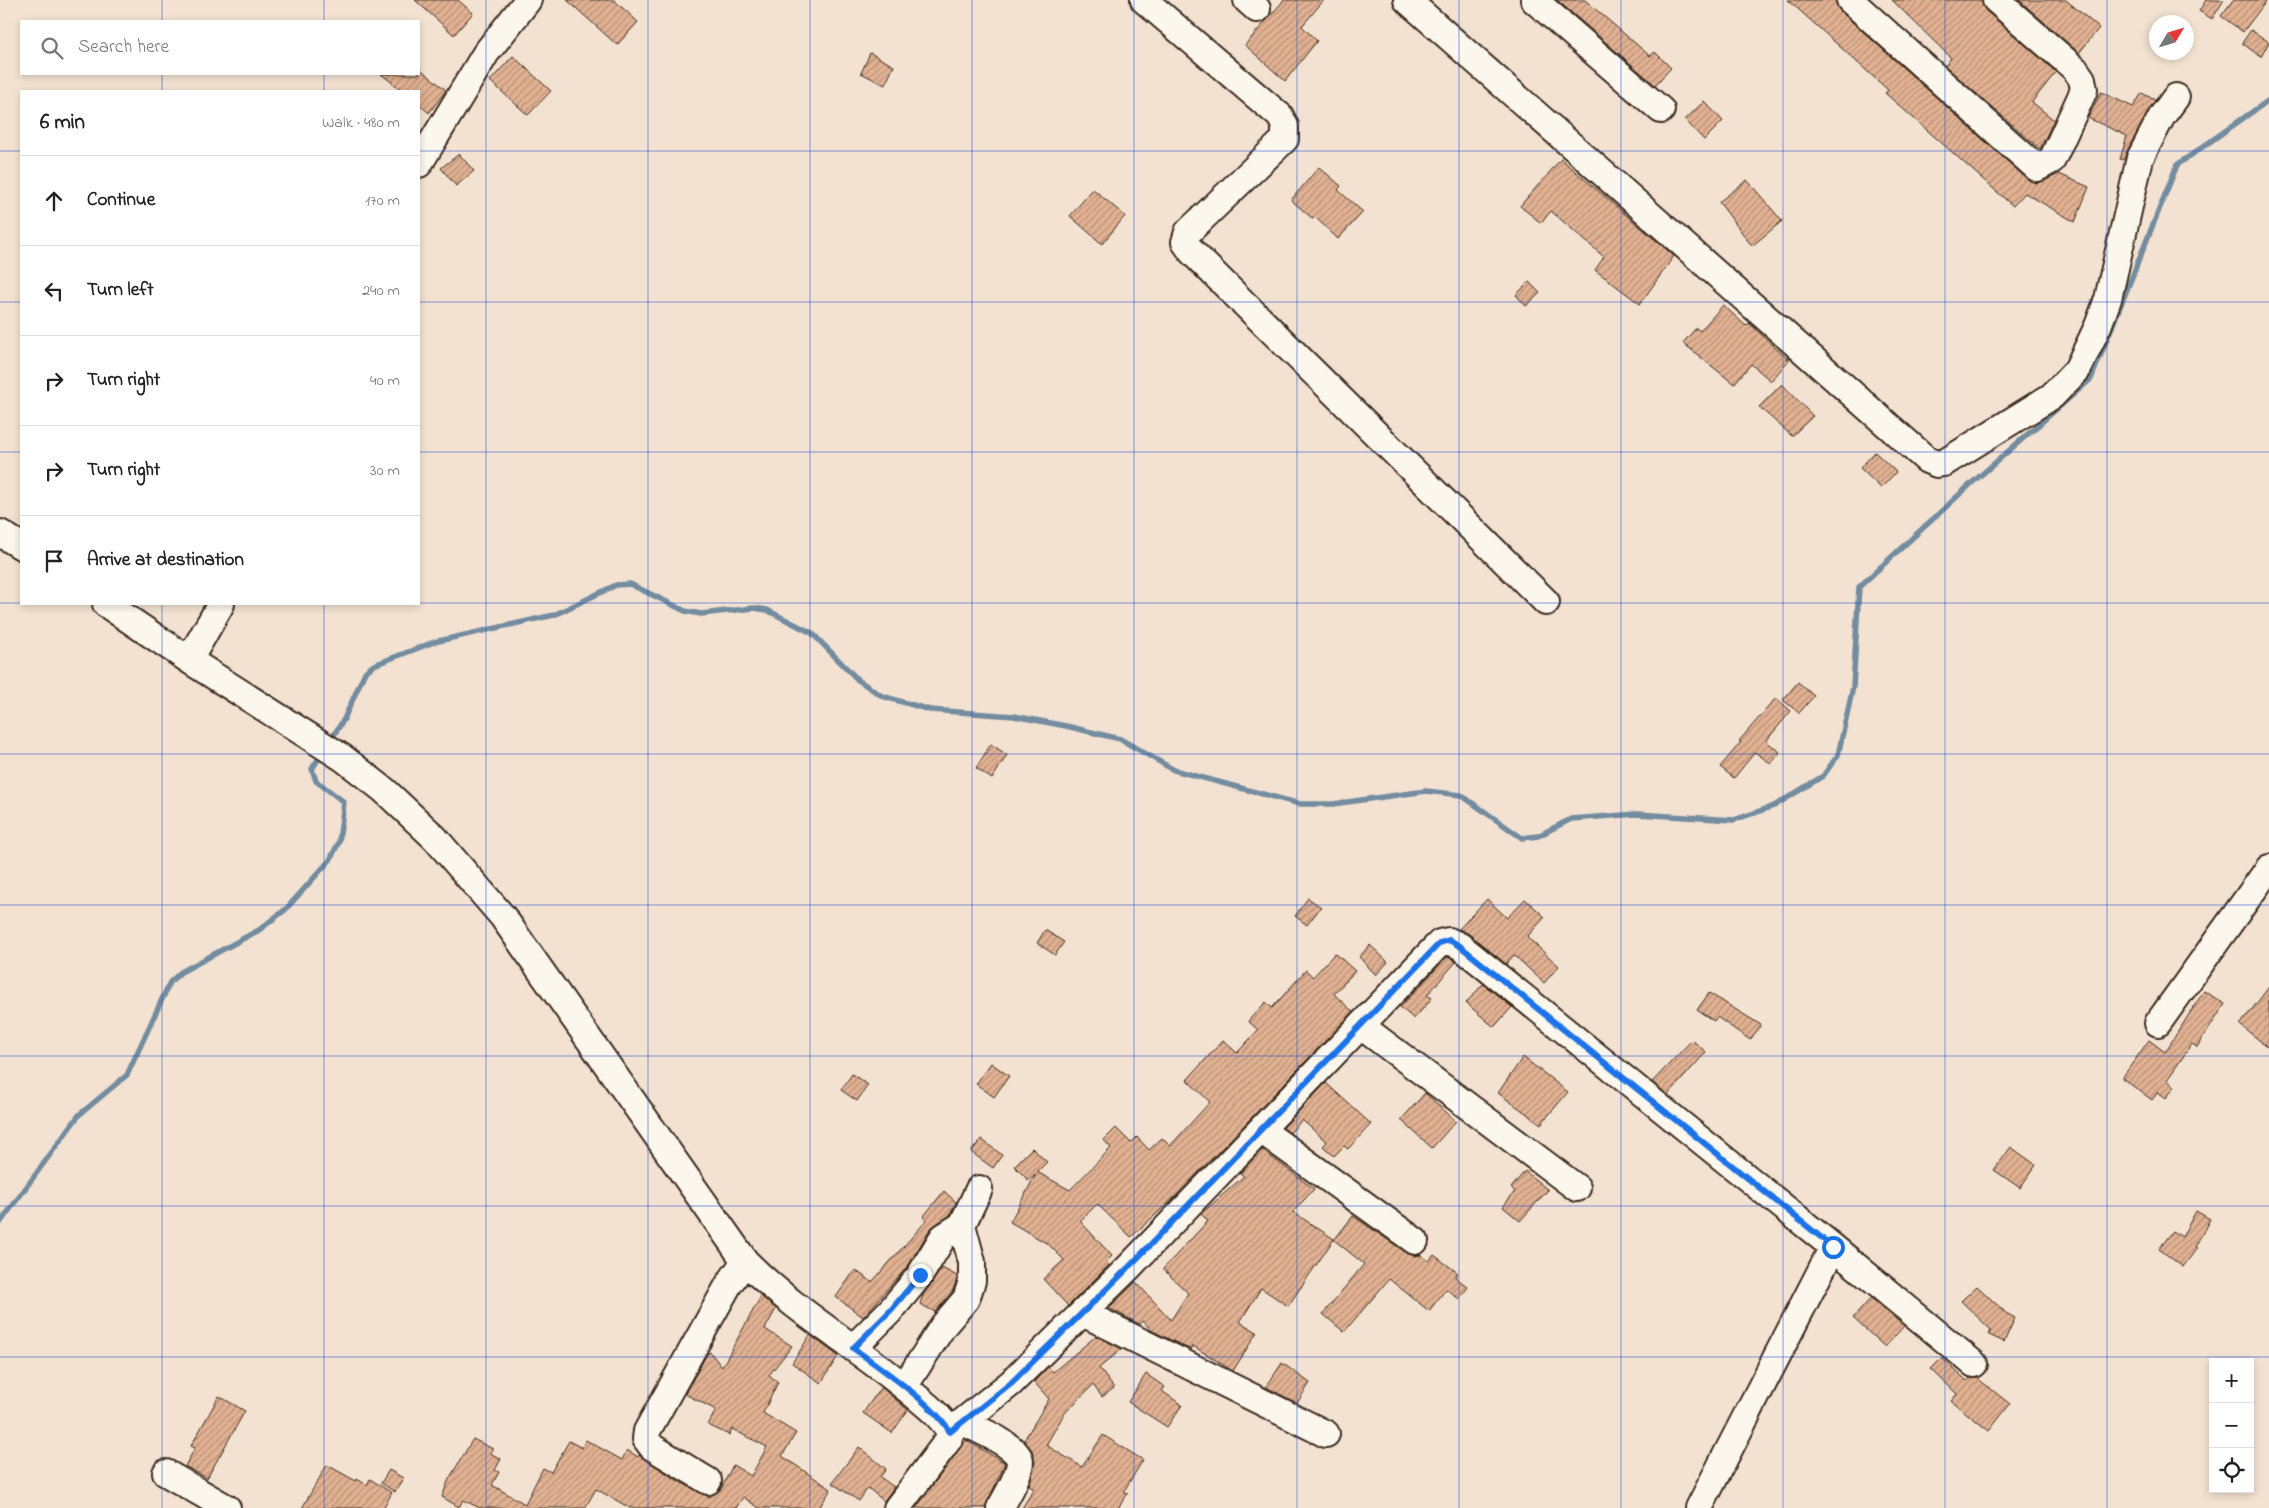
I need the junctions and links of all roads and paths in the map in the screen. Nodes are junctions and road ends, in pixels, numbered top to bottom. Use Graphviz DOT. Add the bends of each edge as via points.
graph roads {
  1 [pos="528,0"];
  2 [pos="1144,0"];
  3 [pos="1407,0"];
  4 [pos="1534,0"];
  5 [pos="1850,0"];
  6 [pos="1996,0"];
  7 [pos="2176,97"];
  8 [pos="1661,110"];
  9 [pos="420,162"];
  10 [pos="0,533"];
  11 [pos="20,545"];
  12 [pos="1546,602"];
  13 [pos="107,605"];
  14 [pos="220,605"];
  15 [pos="189,660"];
  16 [pos="2269,868"];
  17 [pos="2158,1023"];
  18 [pos="1361,1026"];
  19 [pos="1261,1130"];
  20 [pos="1577,1188"];
  21 [pos="979,1189"];
  22 [pos="962,1225"];
  23 [pos="1415,1241"];
  24 [pos="1833,1247"];
  25 [pos="744,1261"];
  26 [pos="1082,1313"];
  27 [pos="853,1348"];
  28 [pos="1974,1364"];
  29 [pos="904,1387"];
  30 [pos="957,1427"];
  31 [pos="1326,1434"];
  32 [pos="166,1473"];
  33 [pos="708,1481"];
  34 [pos="226,1508"];
  35 [pos="897,1508"];
  36 [pos="1000,1508"];
  37 [pos="1700,1508"];
  1 -- 9 [label="street" via="486,53"];
  2 -- 12 [label="street" via="1280,116 1285,126 1285,139 1188,232 1185,242 1188,247"];
  3 -- 7 [label="street" via="1927,460 1937,464 1944,463 2052,396 2077,370 2108,298 2140,158"];
  4 -- 8 [label="street"];
  5 -- 6 [label="street" via="2037,168 2052,160 2084,90 2082,79"];
  10 -- 11 [label="street"];
  13 -- 15 [label="street"];
  14 -- 15 [label="street"];
  15 -- 25 [label="street" via="343,758 384,790 435,838 503,917"];
  16 -- 17 [label="street"];
  18 -- 19 [label="street"];
  18 -- 20 [label="street"];
  18 -- 24 [label="street" via="1440,943 1449,940"];
  19 -- 23 [label="street"];
  19 -- 26 [label="street"];
  21 -- 22 [label="street"];
  22 -- 27 [label="street" via="944,1237 920,1275"];
  22 -- 29 [label="street" via="972,1262 972,1281 966,1299 943,1326"];
  24 -- 28 [label="street"];
  24 -- 37 [label="street"];
  25 -- 27 [label="street"];
  25 -- 33 [label="street" via="647,1431 646,1439 652,1447"];
  26 -- 30 [label="street" via="1011,1383"];
  26 -- 31 [label="street"];
  27 -- 29 [label="street"];
  29 -- 30 [label="street"];
  30 -- 35 [label="street"];
  30 -- 36 [label="street" via="1010,1447 1018,1455 1020,1461 1011,1488"];
  32 -- 34 [label="street"];
}
